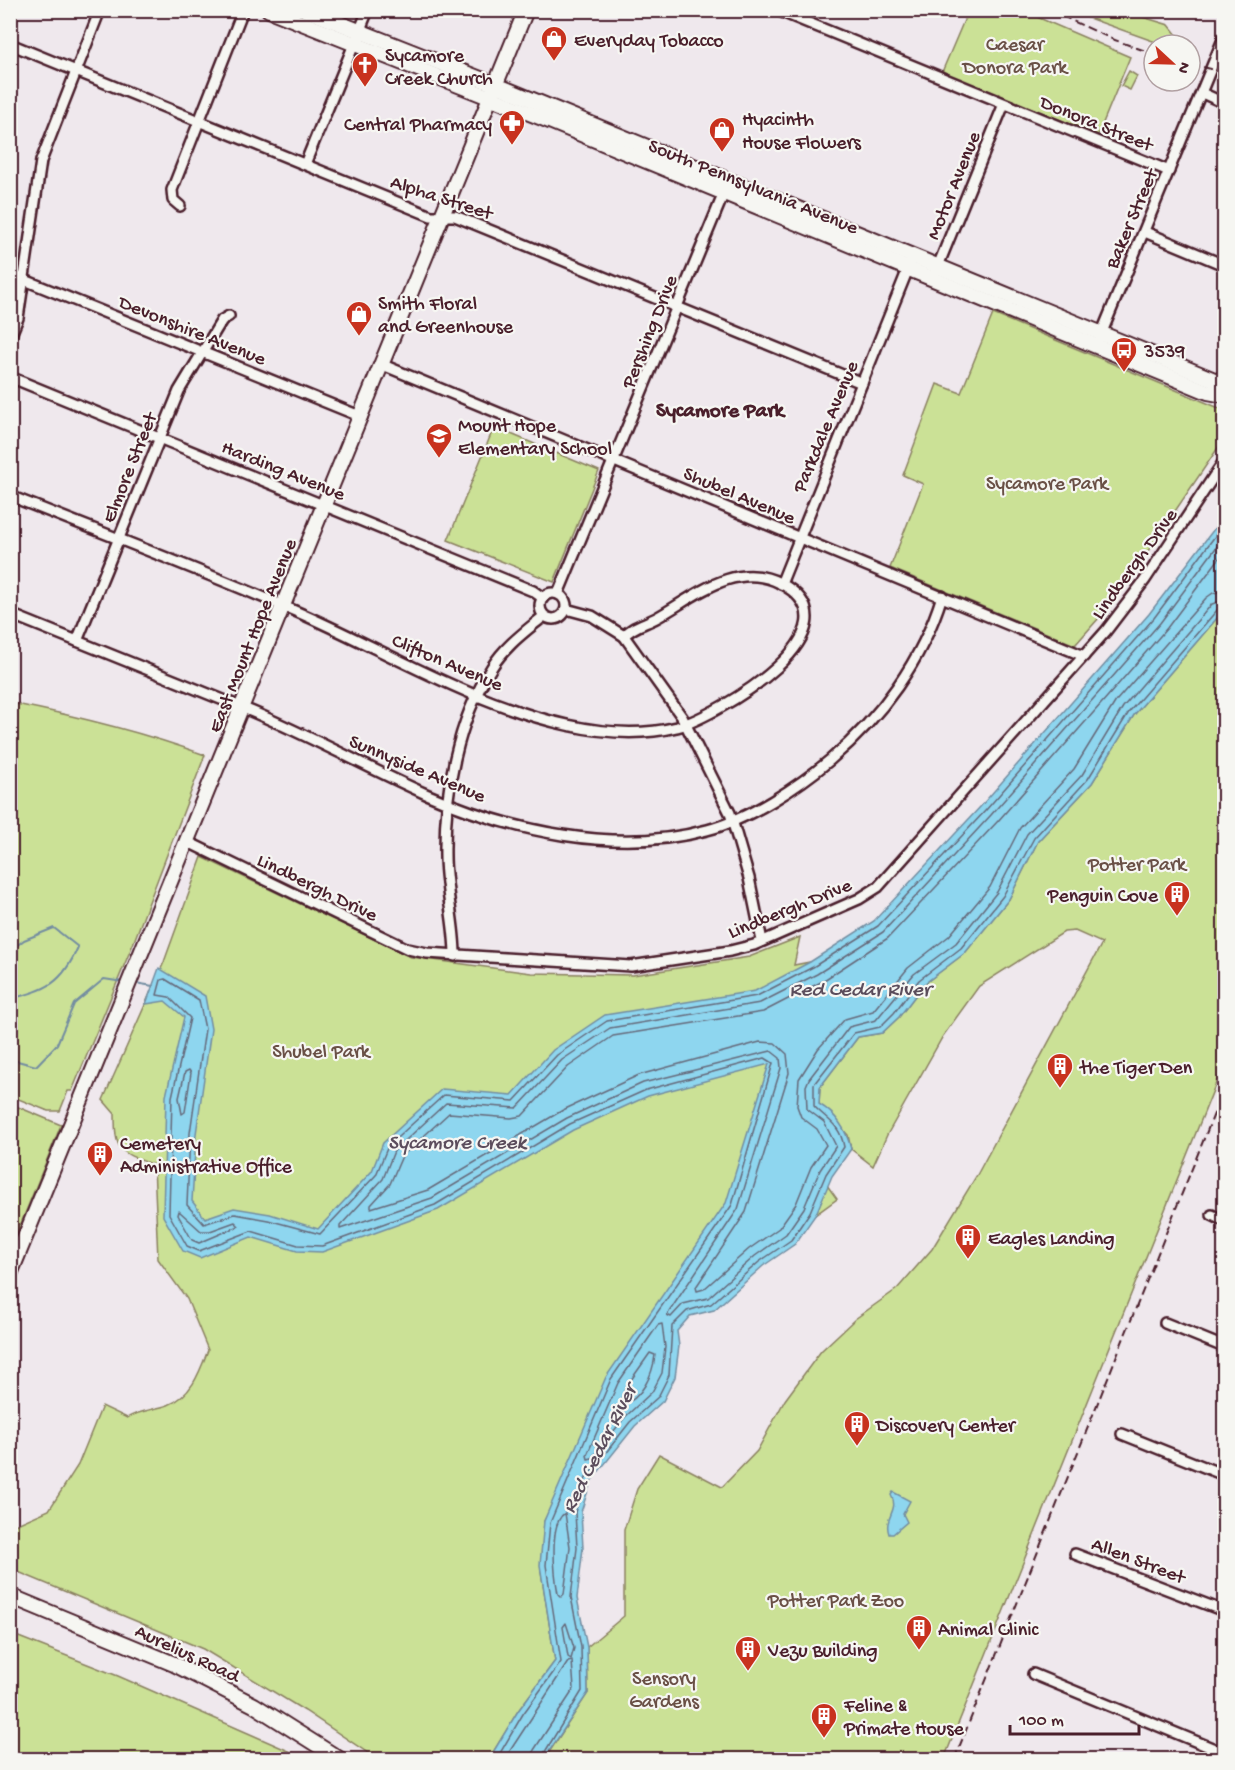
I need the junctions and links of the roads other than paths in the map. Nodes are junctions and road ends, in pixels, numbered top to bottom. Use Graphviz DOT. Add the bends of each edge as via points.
graph roads {
  1 [pos="100,10"];
  2 [pos="243,10"];
  3 [pos="269,10"];
  4 [pos="306,10"];
  5 [pos="368,10"];
  6 [pos="526,10"];
  7 [pos="777,10"];
  8 [pos="1224,37"];
  9 [pos="356,39"];
  10 [pos="10,44"];
  11 [pos="76,71"];
  12 [pos="494,92"];
  13 [pos="1202,93"];
  14 [pos="1224,103"];
  15 [pos="1004,104"];
  16 [pos="200,121"];
  17 [pos="305,164"];
  18 [pos="1169,171"];
  19 [pos="726,187"];
  20 [pos="180,206"];
  21 [pos="443,216"];
  22 [pos="1144,232"];
  23 [pos="910,262"];
  24 [pos="1224,265"];
  25 [pos="936,273"];
  26 [pos="10,274"];
  27 [pos="23,279"];
  28 [pos="677,307"];
  29 [pos="230,316"];
  30 [pos="10,336"];
  31 [pos="1099,340"];
  32 [pos="203,352"];
  33 [pos="383,365"];
  34 [pos="10,377"];
  35 [pos="862,383"];
  36 [pos="1224,386"];
  37 [pos="1224,395"];
  38 [pos="362,417"];
  39 [pos="159,437"];
  40 [pos="614,461"];
  41 [pos="1224,461"];
  42 [pos="10,495"];
  43 [pos="325,505"];
  44 [pos="797,538"];
  45 [pos="118,539"];
  46 [pos="781,584"];
  47 [pos="558,594"];
  48 [pos="942,596"];
  49 [pos="543,598"];
  50 [pos="284,607"];
  51 [pos="566,609"];
  52 [pos="10,614"];
  53 [pos="544,616"];
  54 [pos="624,636"];
  55 [pos="77,641"];
  56 [pos="1084,656"];
  57 [pos="478,694"];
  58 [pos="243,709"];
  59 [pos="686,724"];
  60 [pos="448,803"];
  61 [pos="733,822"];
  62 [pos="188,842"];
  63 [pos="762,941"];
  64 [pos="455,956"];
  65 [pos="1212,1215"];
  66 [pos="1224,1221"];
  67 [pos="10,1274"];
  68 [pos="1165,1323"];
  69 [pos="1224,1347"];
  70 [pos="1122,1434"];
  71 [pos="1224,1475"];
  72 [pos="1075,1554"];
  73 [pos="10,1596"];
  74 [pos="1224,1611"];
  75 [pos="1033,1674"];
  76 [pos="1224,1753"];
  77 [pos="341,1760"];
  1 -- 11 [label="street"];
  2 -- 16 [label="street"];
  3 -- 9 [label="street, South Pennsylvania Avenue"];
  4 -- 9 [label="street, South Pennsylvania Avenue"];
  5 -- 9 [label="street"];
  6 -- 12 [label="street, East Mount Hope Avenue"];
  7 -- 15 [label="street, Donora Street"];
  8 -- 13 [label="street, Baker Street"];
  9 -- 12 [label="street, South Pennsylvania Avenue"];
  9 -- 17 [label="street"];
  10 -- 11 [label="street, Alpha Street"];
  11 -- 16 [label="street, Alpha Street"];
  11 -- 27 [label="street" via="41,161"];
  12 -- 19 [label="street, South Pennsylvania Avenue"];
  12 -- 21 [label="street, East Mount Hope Avenue"];
  13 -- 14 [label="street"];
  13 -- 18 [label="street, Baker Street"];
  15 -- 18 [label="street, Donora Street"];
  15 -- 25 [label="street, Motor Avenue"];
  16 -- 17 [label="street, Alpha Street"];
  16 -- 20 [label="street" via="172,190 173,200"];
  17 -- 21 [label="street, Alpha Street" via="431,216"];
  18 -- 22 [label="street, Baker Street"];
  19 -- 23 [label="street, South Pennsylvania Avenue"];
  19 -- 28 [label="street, Pershing Drive"];
  21 -- 28 [label="street, Alpha Street" via="455,216"];
  21 -- 33 [label="street, East Mount Hope Avenue"];
  22 -- 24 [label="street"];
  22 -- 31 [label="street, Baker Street"];
  23 -- 25 [label="street, South Pennsylvania Avenue"];
  23 -- 35 [label="street, Parkdale Avenue"];
  25 -- 31 [label="street, South Pennsylvania Avenue"];
  26 -- 27 [label="street, Devonshire Avenue"];
  27 -- 30 [label="street" via="18,318"];
  27 -- 32 [label="street, Devonshire Avenue"];
  28 -- 35 [label="street, Alpha Street"];
  28 -- 40 [label="street, Pershing Drive"];
  29 -- 32 [label="street, Elmore Street" via="222,320"];
  31 -- 36 [label="street, South Pennsylvania Avenue"];
  31 -- 37 [label="street, South Pennsylvania Avenue" via="1208,392"];
  32 -- 38 [label="street, Devonshire Avenue"];
  32 -- 39 [label="street, Elmore Street" via="179,391"];
  33 -- 38 [label="street, East Mount Hope Avenue"];
  33 -- 40 [label="street, Shubel Avenue"];
  34 -- 39 [label="street, Harding Avenue"];
  35 -- 44 [label="street, Parkdale Avenue"];
  38 -- 43 [label="street, East Mount Hope Avenue"];
  39 -- 43 [label="street, Harding Avenue"];
  39 -- 45 [label="street, Elmore Street"];
  40 -- 44 [label="street, Shubel Avenue"];
  40 -- 47 [label="street, Pershing Drive"];
  41 -- 56 [label="street, Lindbergh Drive" via="1134,596"];
  42 -- 45 [label="street, Clifton Avenue"];
  43 -- 49 [label="street, Harding Avenue"];
  43 -- 50 [label="street, East Mount Hope Avenue"];
  44 -- 46 [label="street, Parkdale Avenue"];
  44 -- 48 [label="street, Shubel Avenue"];
  45 -- 50 [label="street, Clifton Avenue"];
  45 -- 55 [label="street, Elmore Street"];
  46 -- 54 [label="street" via="760,577 719,581 656,619 635,626"];
  46 -- 59 [label="street, Clifton Avenue" via="795,592 806,610 800,641 774,672 754,688"];
  47 -- 49 [label="street" via="550,593"];
  47 -- 51 [label="street"];
  48 -- 56 [label="street, Shubel Avenue"];
  48 -- 61 [label="street, Sunnyside Avenue" via="905,675 866,728 812,775"];
  49 -- 53 [label="street" via="540,609"];
  50 -- 57 [label="street, Clifton Avenue"];
  50 -- 58 [label="street, East Mount Hope Avenue"];
  51 -- 53 [label="street" via="557,618"];
  51 -- 54 [label="street" via="592,616"];
  52 -- 55 [label="street, Sunnyside Avenue"];
  53 -- 57 [label="street" via="492,666"];
  54 -- 59 [label="street"];
  55 -- 58 [label="street, Sunnyside Avenue"];
  56 -- 63 [label="street, Lindbergh Drive" via="878,887"];
  57 -- 59 [label="street, Clifton Avenue" via="537,716 590,729 652,732"];
  57 -- 60 [label="street" via="456,757"];
  58 -- 60 [label="street, Sunnyside Avenue"];
  58 -- 62 [label="street, East Mount Hope Avenue"];
  59 -- 61 [label="street"];
  60 -- 61 [label="street, Sunnyside Avenue" via="526,827 580,837 677,837"];
  60 -- 64 [label="street" via="445,856"];
  61 -- 63 [label="street"];
  62 -- 64 [label="street, Lindbergh Drive" via="408,949"];
  62 -- 67 [label="street, East Mount Hope Avenue"];
  63 -- 64 [label="street, Lindbergh Drive" via="730,951 631,966"];
  65 -- 66 [label="street"];
  68 -- 69 [label="street"];
  70 -- 71 [label="street"];
  72 -- 74 [label="street, Allen Street"];
  73 -- 77 [label="street, Aurelius Road" via="174,1664 254,1705"];
  75 -- 76 [label="street"];
}
